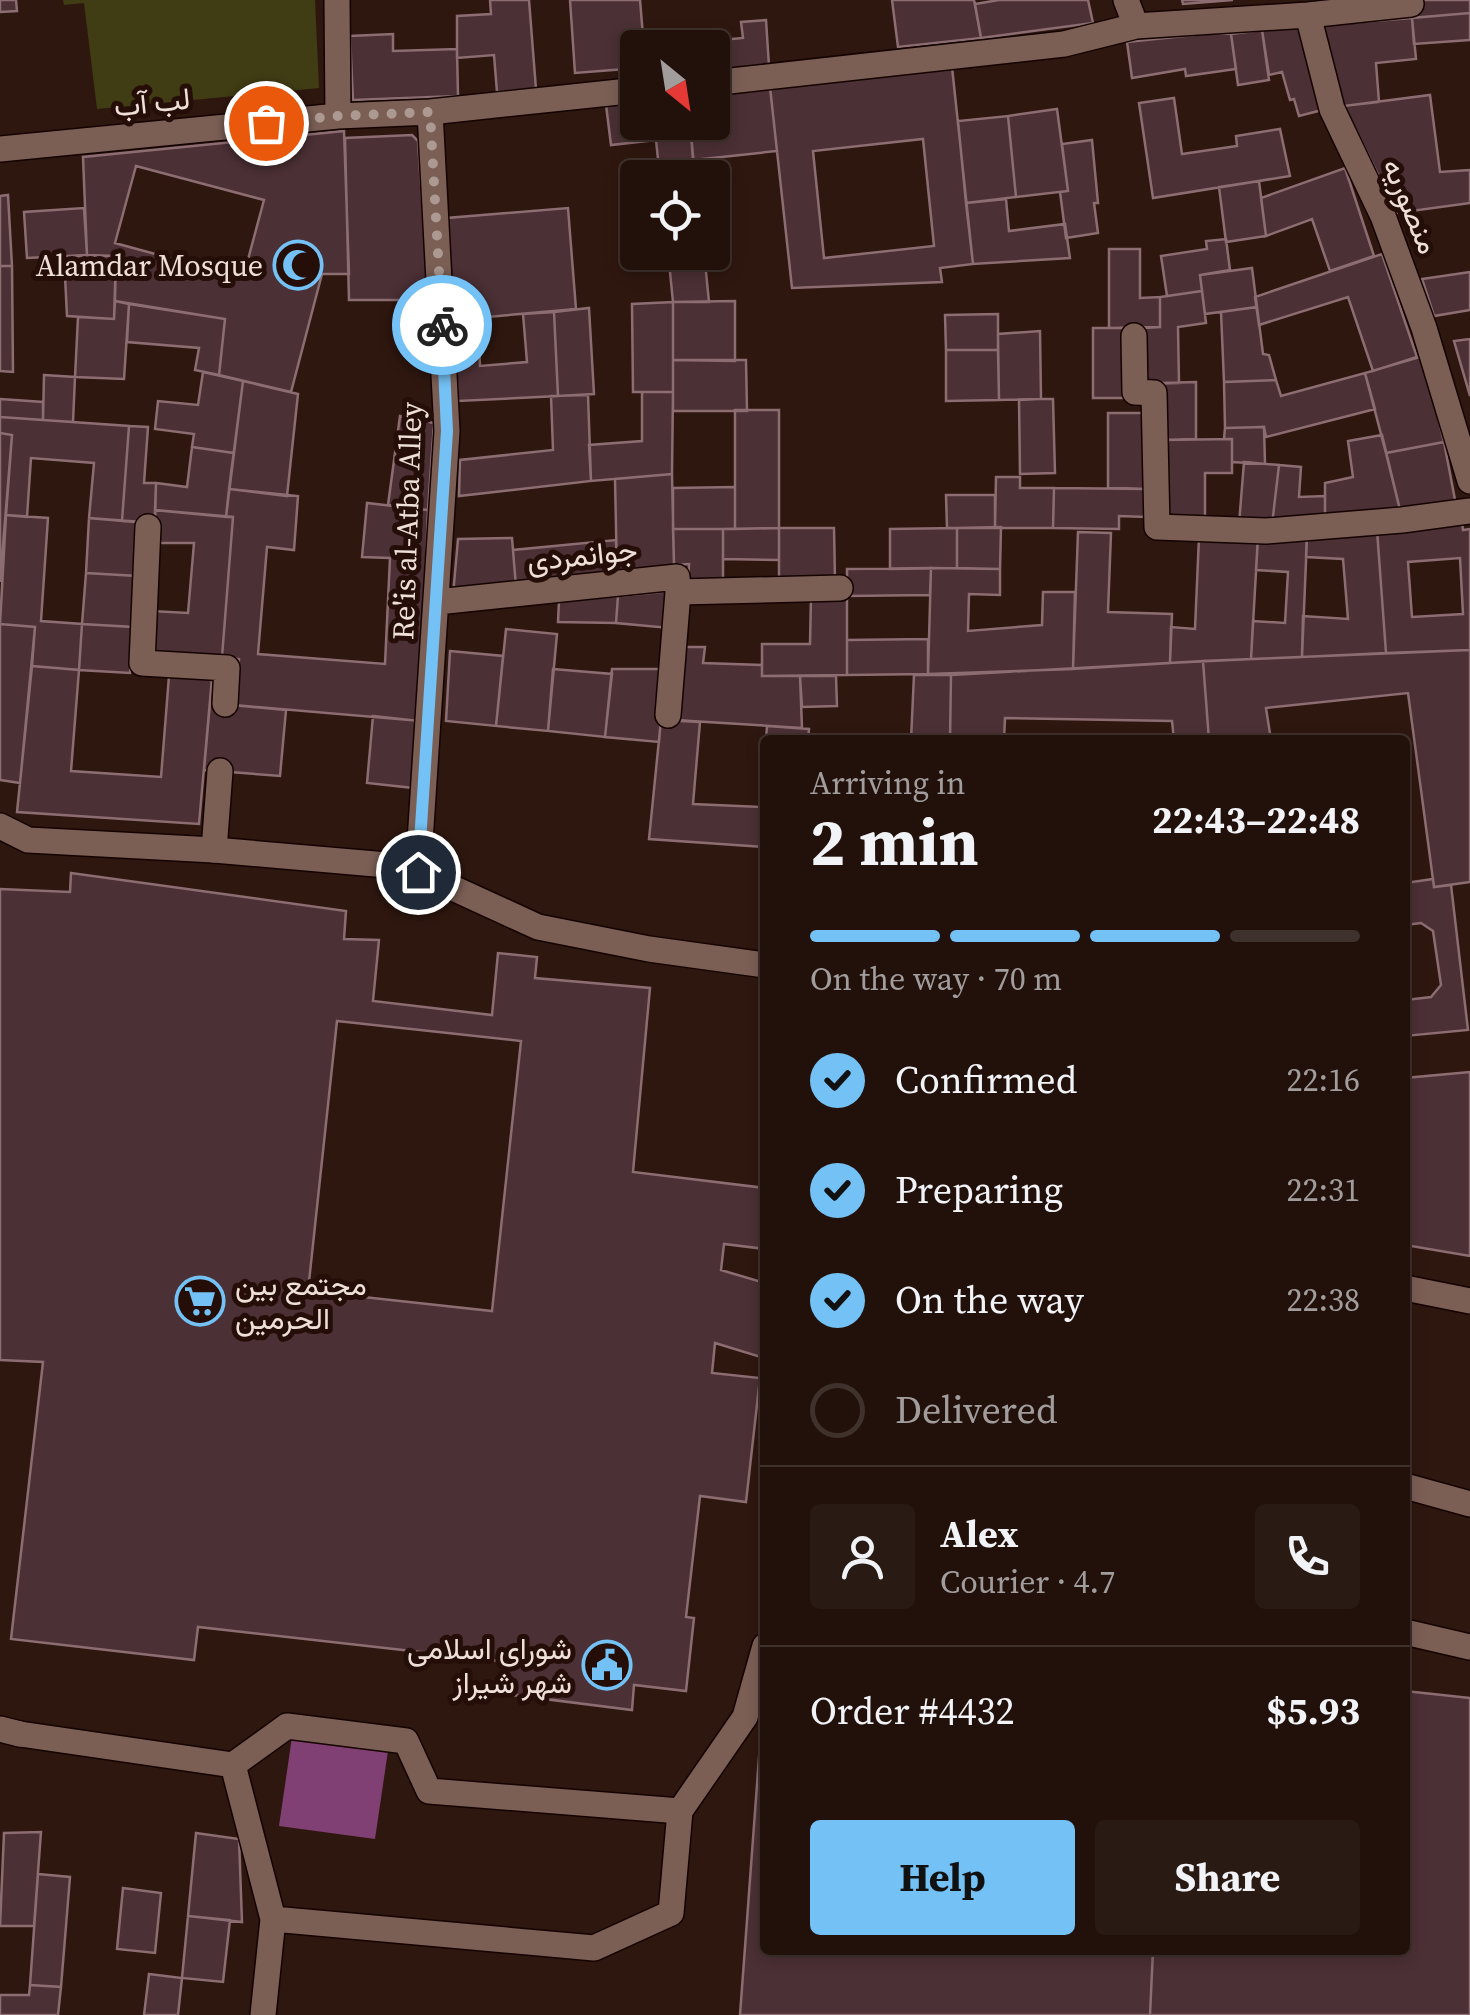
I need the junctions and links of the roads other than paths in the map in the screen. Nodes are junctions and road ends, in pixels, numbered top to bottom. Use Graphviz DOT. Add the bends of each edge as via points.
graph roads {
  1 [pos="337,0"];
  2 [pos="1126,0"];
  3 [pos="1411,4"];
  4 [pos="1308,15"];
  5 [pos="1136,26"];
  6 [pos="730,81"];
  7 [pos="620,92"];
  8 [pos="430,112"];
  9 [pos="338,116"];
  10 [pos="0,149"];
  11 [pos="1134,336"];
  12 [pos="1470,482"];
  13 [pos="1470,511"];
  14 [pos="148,527"];
  15 [pos="840,588"];
  16 [pos="678,592"];
  17 [pos="437,602"];
  18 [pos="225,704"];
  19 [pos="668,714"];
  20 [pos="220,771"];
  21 [pos="0,826"];
  22 [pos="214,850"];
  23 [pos="418,872"];
  24 [pos="760,963"];
  25 [pos="1410,1289"];
  26 [pos="1470,1301"];
  27 [pos="1410,1487"];
  28 [pos="1470,1504"];
  29 [pos="1410,1633"];
  30 [pos="1470,1647"];
  31 [pos="760,1664"];
  32 [pos="10,1731"];
  33 [pos="233,1765"];
  34 [pos="680,1811"];
  35 [pos="273,1919"];
  36 [pos="262,2015"];
  1 -- 9 [label="street"];
  2 -- 5 [label="street"];
  3 -- 4 [label="street"];
  4 -- 5 [label="street"];
  4 -- 12 [label="street, منصوریه" via="1332,109 1384,216"];
  5 -- 6 [label="street" via="1064,44"];
  7 -- 8 [label="street, لب آب"];
  8 -- 9 [label="street, لب آب"];
  8 -- 17 [label="street, Re'is al-Atba Alley" via="447,431"];
  9 -- 10 [label="street, لب آب"];
  11 -- 13 [label="street" via="1135,392 1154,393 1158,527 1266,531"];
  14 -- 18 [label="street" via="142,663 227,668"];
  15 -- 16 [label="street, جوانمردی"];
  16 -- 17 [label="street, جوانمردی" via="677,578"];
  16 -- 19 [label="street"];
  17 -- 23 [label="street, Re'is al-Atba Alley"];
  20 -- 22 [label="street"];
  21 -- 22 [label="street" via="28,840"];
  22 -- 23 [label="street"];
  23 -- 24 [label="street" via="538,928"];
  25 -- 26 [label="street"];
  27 -- 28 [label="street"];
  29 -- 30 [label="street"];
  31 -- 34 [label="street" via="745,1717"];
  32 -- 33 [label="street"];
  33 -- 34 [label="street" via="287,1726 406,1741 429,1791"];
  33 -- 35 [label="street"];
  34 -- 35 [label="street" via="670,1913 594,1948"];
  35 -- 36 [label="street"];
}
